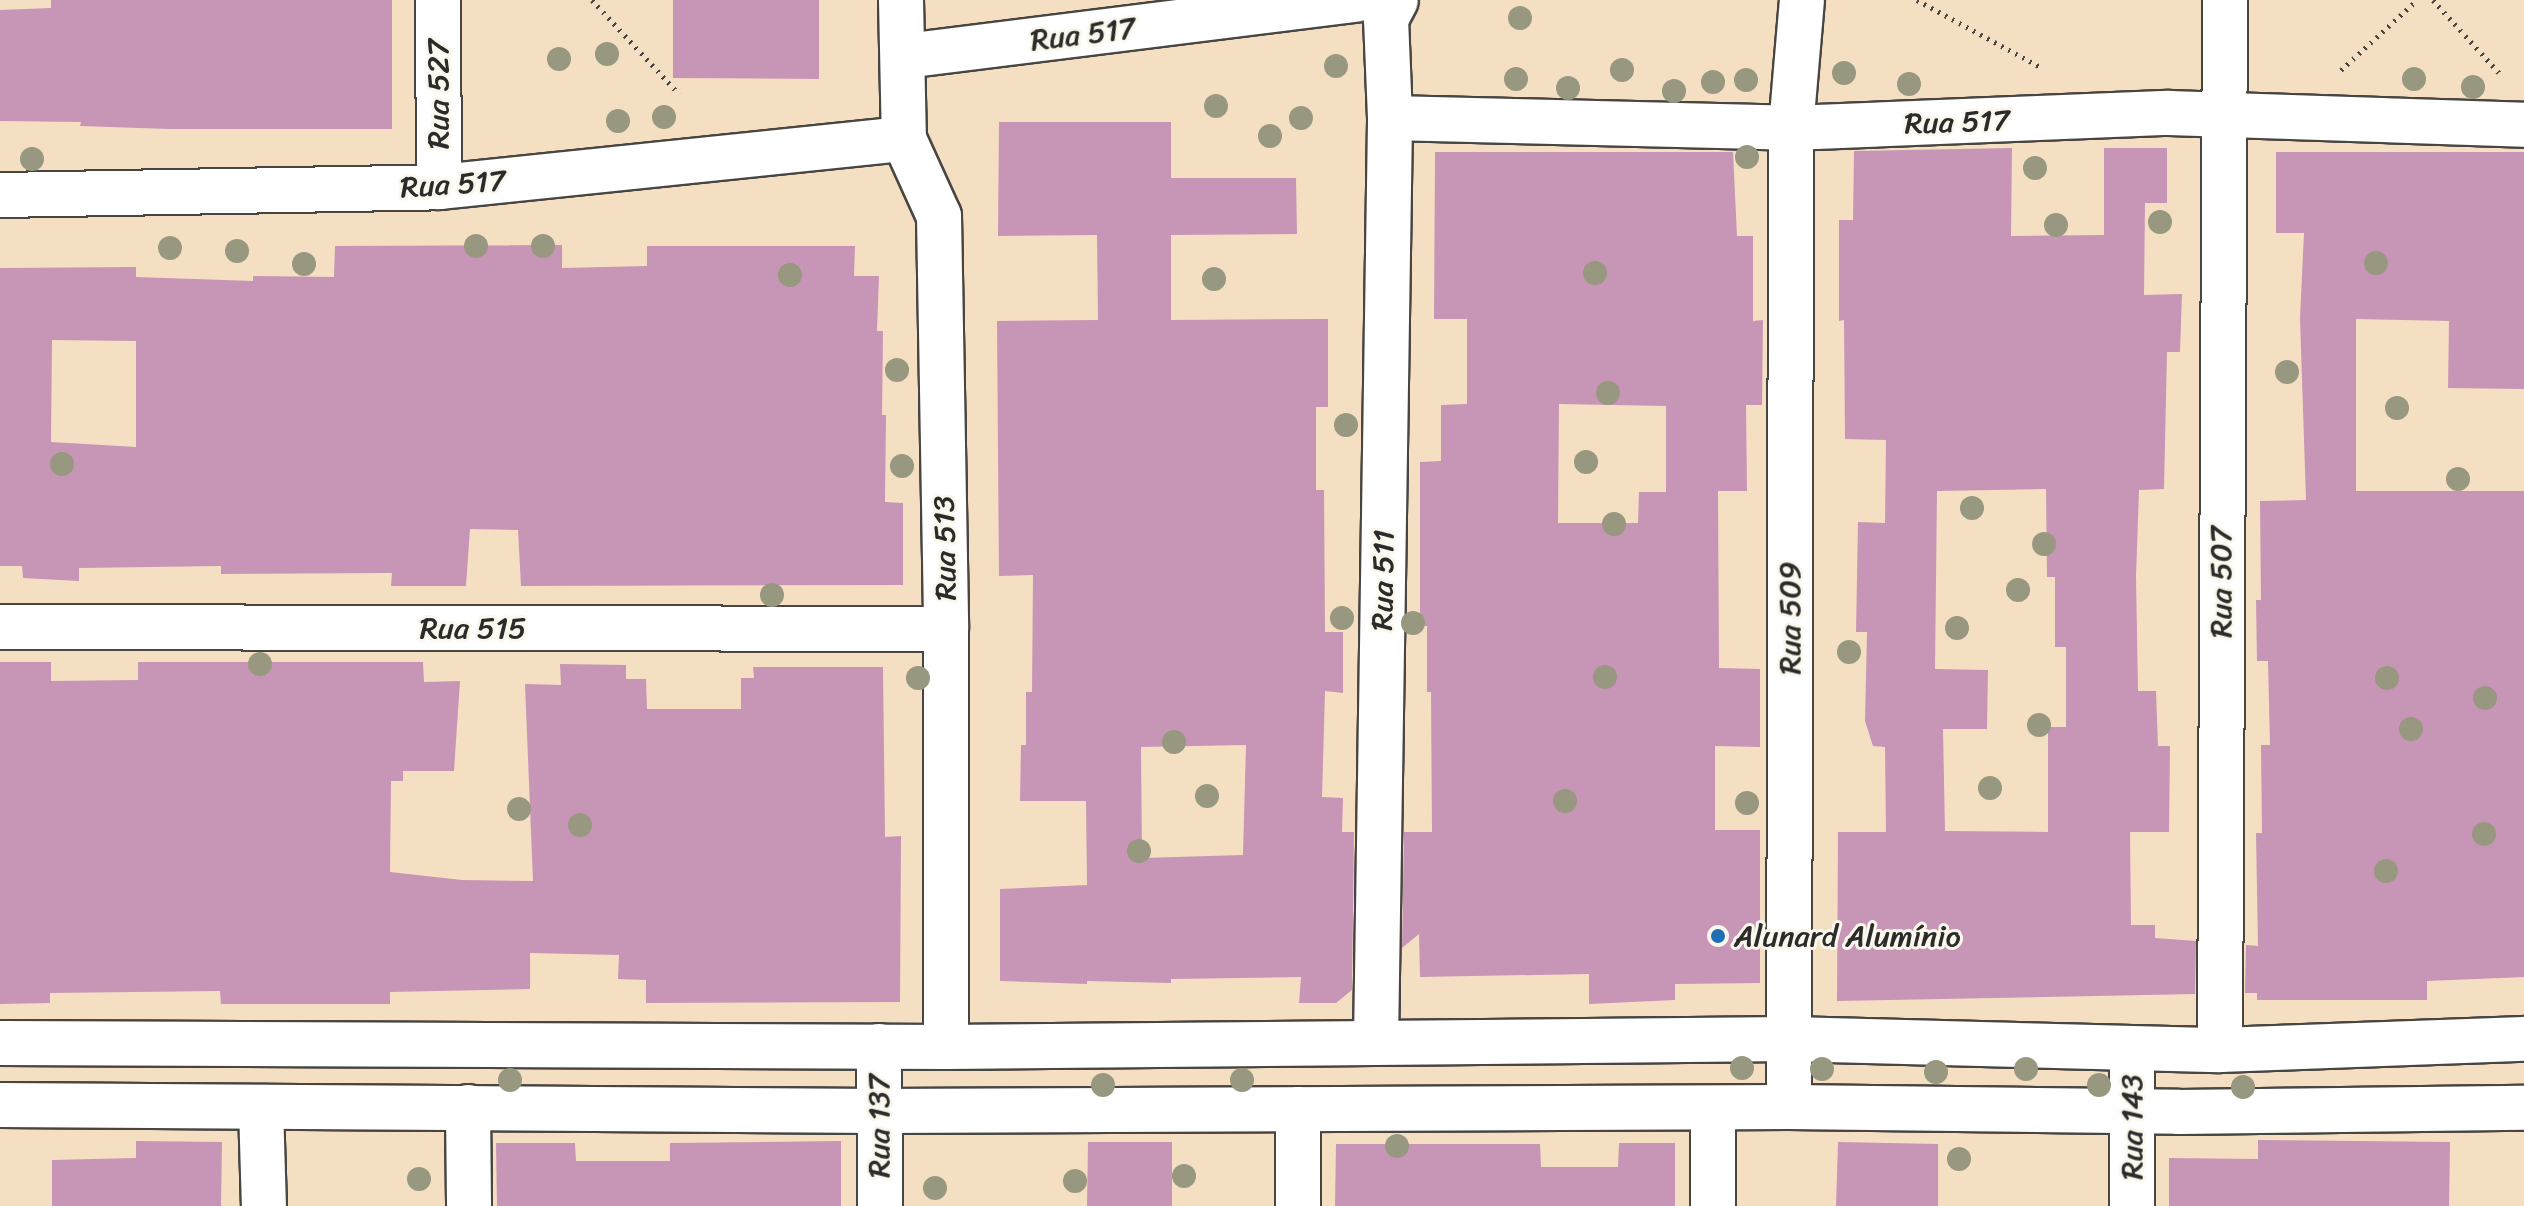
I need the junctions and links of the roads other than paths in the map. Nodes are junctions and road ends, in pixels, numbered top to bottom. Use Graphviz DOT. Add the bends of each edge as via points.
graph roads {
  1 [pos="438,0"];
  2 [pos="901,0"];
  3 [pos="1357,0"];
  4 [pos="1396,0"];
  5 [pos="1802,0"];
  6 [pos="2225,0"];
  7 [pos="905,56"];
  8 [pos="2222,114"];
  9 [pos="1390,118"];
  10 [pos="2524,125"];
  11 [pos="1791,128"];
  12 [pos="904,139"];
  13 [pos="439,187"];
  14 [pos="0,195"];
  15 [pos="0,627"];
  16 [pos="946,629"];
  17 [pos="1790,1039"];
  18 [pos="2524,1039"];
  19 [pos="1580,1041"];
  20 [pos="0,1043"];
  21 [pos="1376,1043"];
  22 [pos="879,1046"];
  23 [pos="946,1047"];
  24 [pos="2132,1049"];
  25 [pos="2220,1050"];
  26 [pos="0,1105"];
  27 [pos="261,1107"];
  28 [pos="468,1107"];
  29 [pos="1789,1107"];
  30 [pos="2524,1108"];
  31 [pos="1298,1109"];
  32 [pos="1583,1109"];
  33 [pos="1713,1110"];
  34 [pos="879,1111"];
  35 [pos="2131,1112"];
  36 [pos="264,1206"];
  37 [pos="469,1206"];
  38 [pos="880,1206"];
  39 [pos="1298,1206"];
  40 [pos="1713,1206"];
  41 [pos="2132,1206"];
  1 -- 13 [label="street, Rua 527"];
  2 -- 7 [label="street, Rua 513"];
  3 -- 7 [label="street, Rua 517"];
  4 -- 9 [label="street, Rua 511" via="1386,19"];
  5 -- 11 [label="street, Rua 509"];
  6 -- 8 [label="street, Rua 507"];
  7 -- 12 [label="street, Rua 513"];
  8 -- 10 [label="street, Rua 517"];
  8 -- 11 [label="street, Rua 517"];
  8 -- 25 [label="street, Rua 507"];
  9 -- 11 [label="street, Rua 517"];
  9 -- 21 [label="street, Rua 511"];
  11 -- 17 [label="street, Rua 509"];
  12 -- 13 [label="street, Rua 517"];
  12 -- 16 [label="street, Rua 513" via="939,216"];
  13 -- 14 [label="street, Rua 517"];
  15 -- 16 [label="street, Rua 515"];
  16 -- 23 [label="street, Rua 513"];
  17 -- 19 [label="street"];
  17 -- 24 [label="street"];
  17 -- 29 [label="street, Rua 509"];
  18 -- 25 [label="street"];
  19 -- 21 [label="street"];
  19 -- 32 [label="street"];
  20 -- 22 [label="street"];
  21 -- 23 [label="street"];
  22 -- 23 [label="street"];
  22 -- 34 [label="street, Rua 137"];
  24 -- 25 [label="street"];
  24 -- 35 [label="street, Rua 143"];
  26 -- 27 [label="street"];
  27 -- 28 [label="street"];
  27 -- 36 [label="street"];
  28 -- 34 [label="street"];
  28 -- 37 [label="street"];
  29 -- 33 [label="street"];
  29 -- 35 [label="street"];
  30 -- 35 [label="street"];
  31 -- 32 [label="street"];
  31 -- 34 [label="street"];
  31 -- 39 [label="street"];
  32 -- 33 [label="street"];
  33 -- 40 [label="street"];
  34 -- 38 [label="street, Rua 137"];
  35 -- 41 [label="street, Rua 143"];
}
